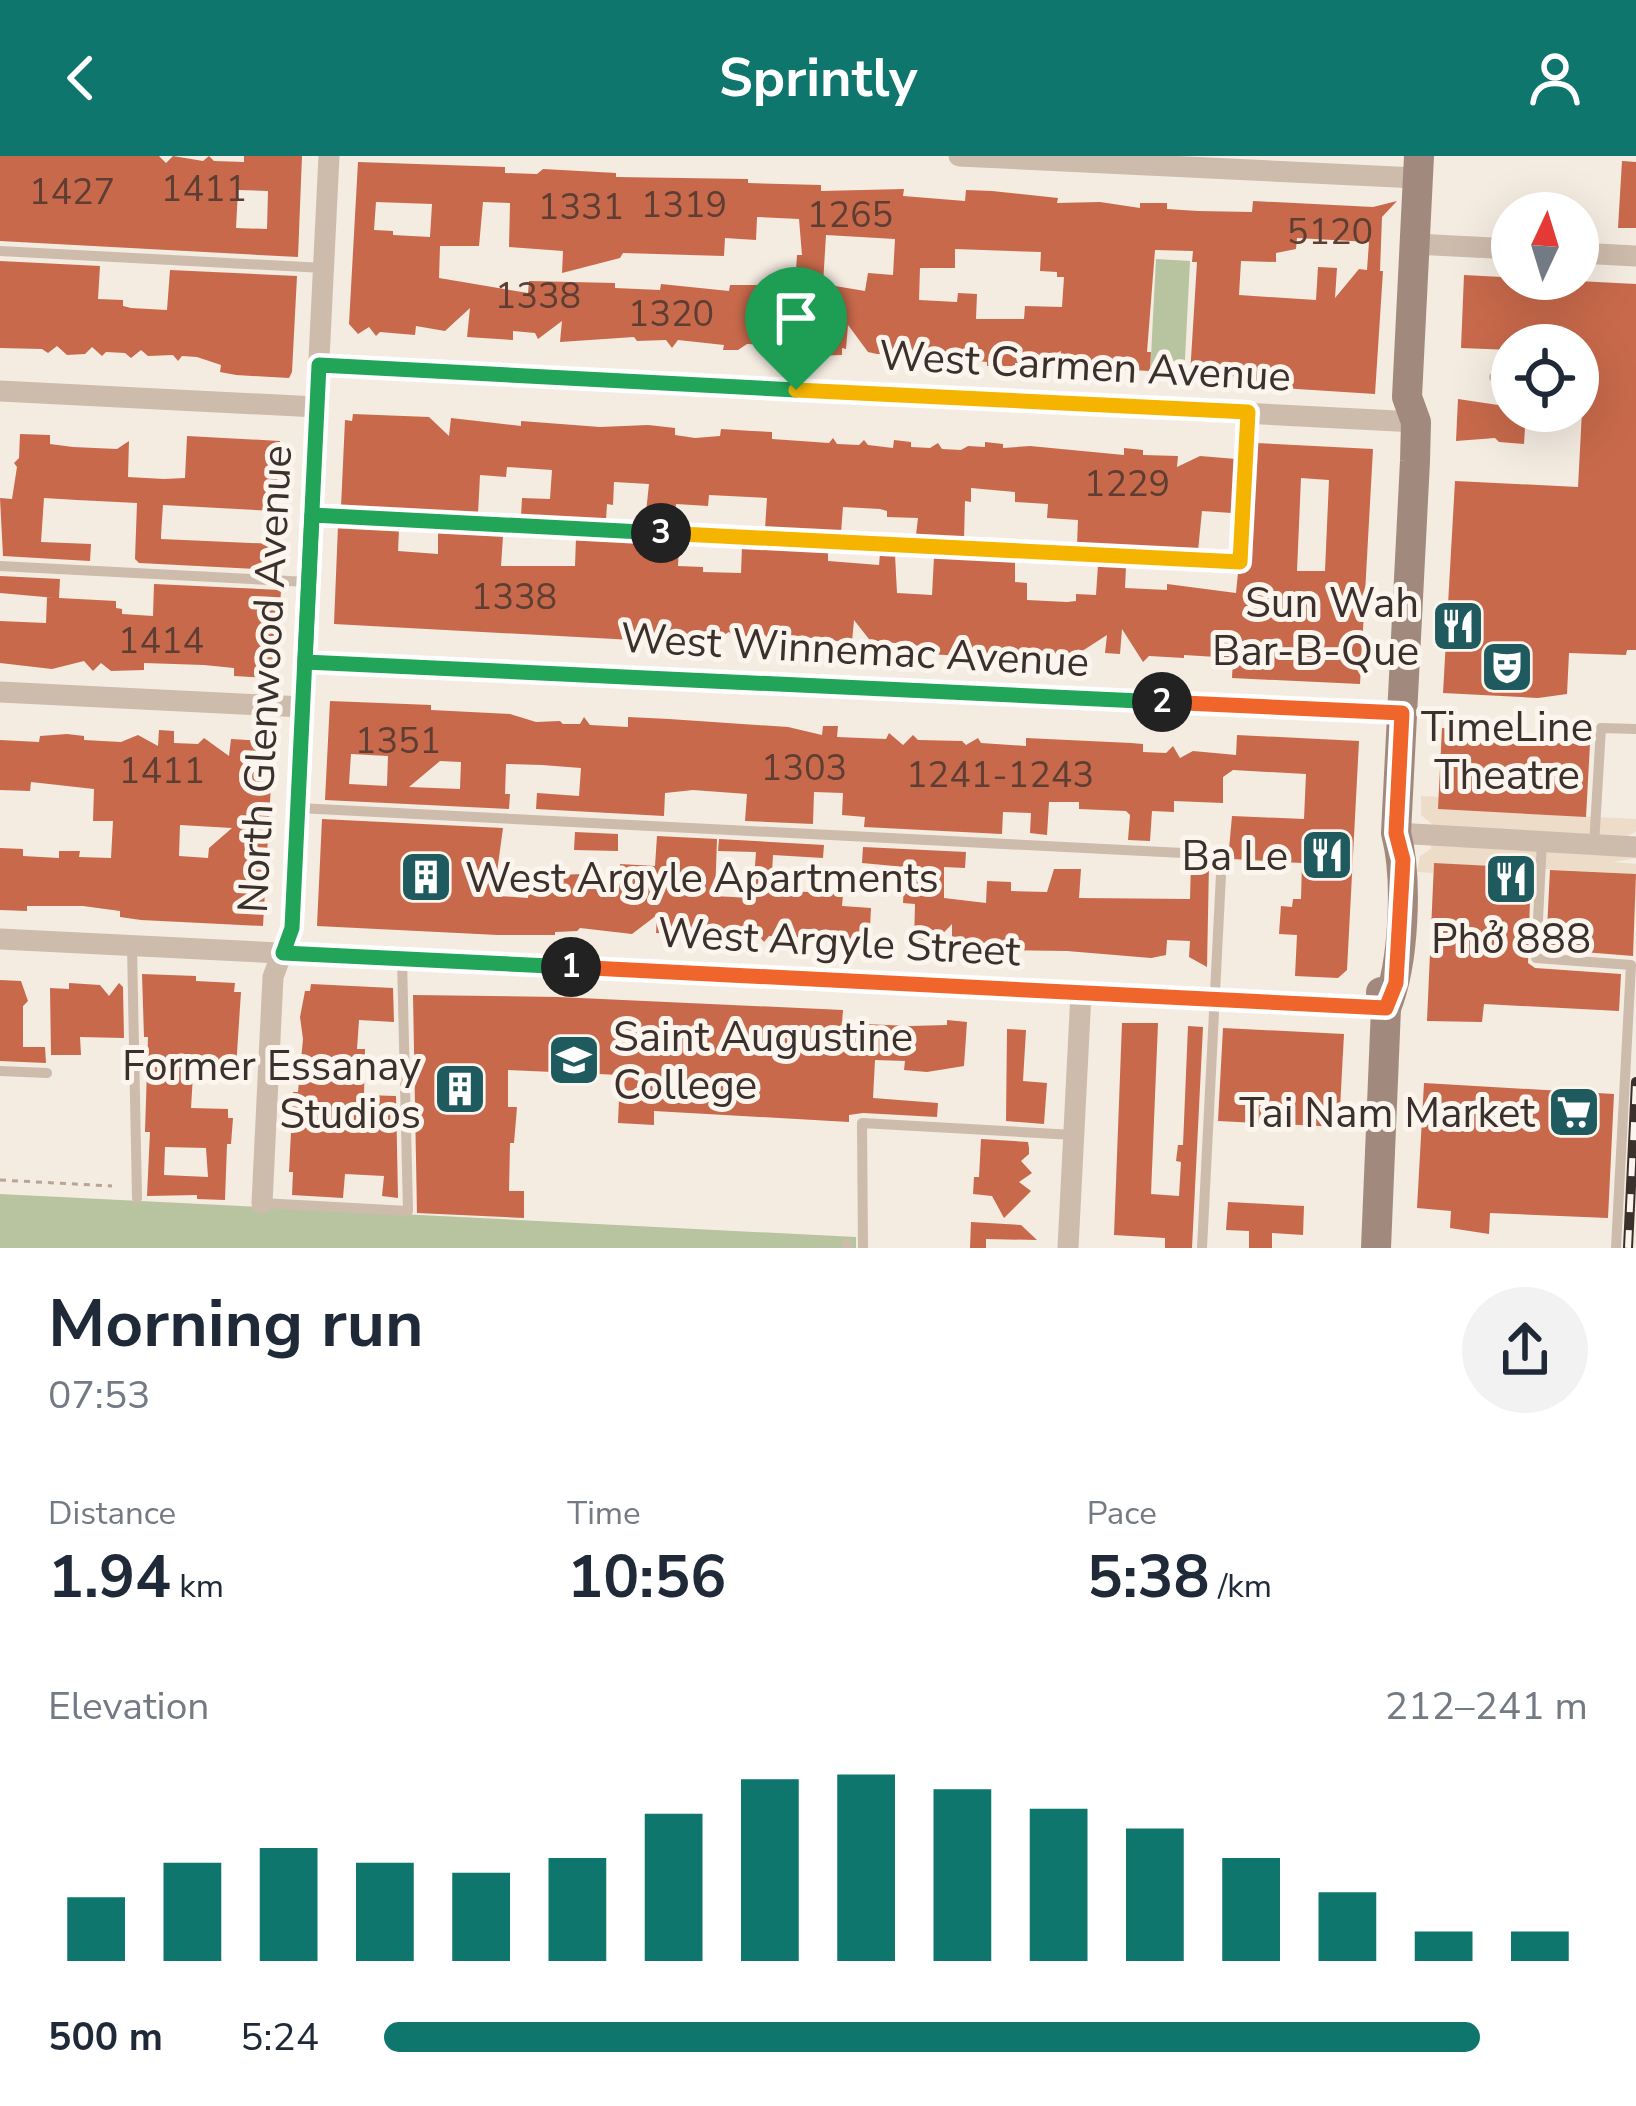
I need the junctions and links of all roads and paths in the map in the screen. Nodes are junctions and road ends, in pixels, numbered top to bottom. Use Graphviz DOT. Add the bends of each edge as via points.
graph roads {
  1 [pos="329,156"];
  2 [pos="959,156"];
  3 [pos="1260,163"];
  4 [pos="1425,163"];
  5 [pos="1424,244"];
  6 [pos="1491,248"];
  7 [pos="0,250"];
  8 [pos="1599,254"];
  9 [pos="1636,256"];
  10 [pos="324,268"];
  11 [pos="319,365"];
  12 [pos="0,391"];
  13 [pos="317,407"];
  14 [pos="1248,412"];
  15 [pos="1415,422"];
  16 [pos="312,515"];
  17 [pos="0,566"];
  18 [pos="308,582"];
  19 [pos="305,662"];
  20 [pos="0,692"];
  21 [pos="302,706"];
  22 [pos="1402,713"];
  23 [pos="1636,729"];
  24 [pos="298,808"];
  25 [pos="1396,833"];
  26 [pos="1543,842"];
  27 [pos="1594,844"];
  28 [pos="1636,847"];
  29 [pos="0,939"];
  30 [pos="132,946"];
  31 [pos="283,953"];
  32 [pos="402,959"];
  33 [pos="1082,993"];
  34 [pos="1215,999"];
  35 [pos="1386,1008"];
  36 [pos="0,1071"];
  37 [pos="47,1073"];
  38 [pos="1074,1135"];
  39 [pos="0,1180"];
  40 [pos="112,1186"];
  41 [pos="137,1198"];
  42 [pos="262,1202"];
  43 [pos="863,1248"];
  44 [pos="1068,1248"];
  45 [pos="1202,1248"];
  46 [pos="1376,1248"];
  47 [pos="1616,1248"];
  1 -- 10 [label="street, North Glenwood Avenue"];
  2 -- 3 [label="street"];
  3 -- 4 [label="street"];
  4 -- 5 [label="main road"];
  5 -- 6 [label="street"];
  5 -- 15 [label="main road" via="1407,398"];
  7 -- 10 [label="lane"];
  8 -- 9 [label="street"];
  10 -- 11 [label="street, North Glenwood Avenue"];
  11 -- 13 [label="street, North Glenwood Avenue"];
  11 -- 14 [label="street, West Carmen Avenue"];
  12 -- 13 [label="street"];
  13 -- 16 [label="street, North Glenwood Avenue"];
  14 -- 15 [label="street, West Carmen Avenue"];
  14 -- 16 [label="lane" via="1240,562"];
  15 -- 22 [label="main road"];
  16 -- 18 [label="street, North Glenwood Avenue"];
  17 -- 18 [label="lane"];
  18 -- 19 [label="street, North Glenwood Avenue"];
  19 -- 21 [label="street, North Glenwood Avenue"];
  19 -- 22 [label="street, West Winnemac Avenue"];
  20 -- 21 [label="street"];
  21 -- 24 [label="street, North Glenwood Avenue"];
  22 -- 25 [label="main road"];
  23 -- 27 [label="lane" via="1601,728"];
  24 -- 31 [label="street, North Glenwood Avenue" via="292,928"];
  24 -- 34 [label="lane" via="1222,855"];
  25 -- 26 [label="street"];
  25 -- 35 [label="main road" via="1403,860 1399,942"];
  26 -- 27 [label="street"];
  26 -- 47 [label="lane" via="1536,958 1631,965"];
  27 -- 28 [label="street"];
  29 -- 30 [label="street, West Argyle Street"];
  30 -- 31 [label="street, West Argyle Street"];
  30 -- 41 [label="lane"];
  31 -- 32 [label="street, West Argyle Street"];
  31 -- 42 [label="street, North Glenwood Avenue" via="273,977"];
  32 -- 33 [label="street, West Argyle Street"];
  32 -- 42 [label="lane" via="408,1211"];
  33 -- 34 [label="street, West Argyle Street"];
  33 -- 38 [label="street"];
  34 -- 35 [label="street, West Argyle Street"];
  34 -- 45 [label="lane"];
  35 -- 46 [label="main road"];
  36 -- 37 [label="lane"];
  38 -- 43 [label="lane" via="862,1123"];
  38 -- 44 [label="street"];
  39 -- 40 [label="path"];
}
